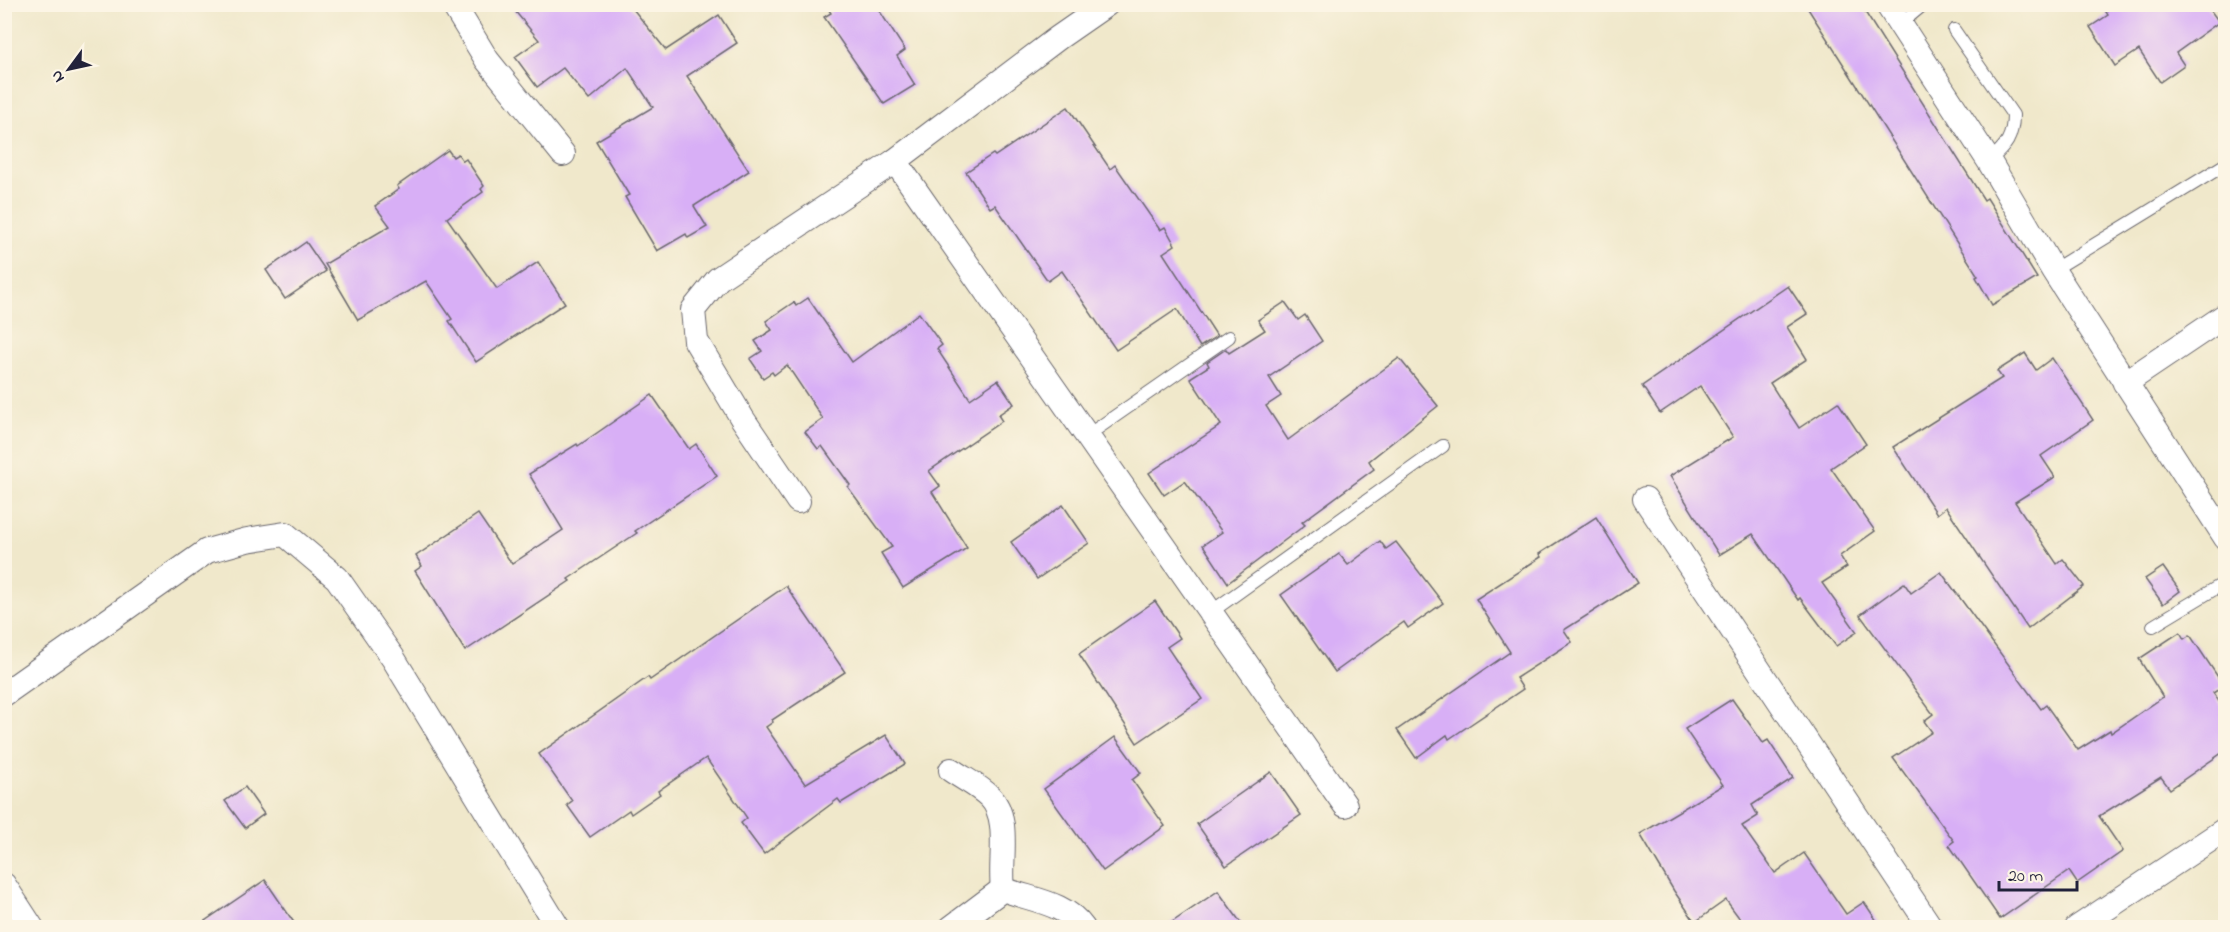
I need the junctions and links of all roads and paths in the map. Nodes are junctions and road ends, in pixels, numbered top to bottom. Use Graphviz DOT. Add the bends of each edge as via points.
graph roads {
  1 [pos="453,4"];
  2 [pos="1107,4"];
  3 [pos="1924,4"];
  4 [pos="1894,14"];
  5 [pos="1954,30"];
  6 [pos="563,154"];
  7 [pos="895,161"];
  8 [pos="1989,161"];
  9 [pos="2226,164"];
  10 [pos="2053,270"];
  11 [pos="2226,315"];
  12 [pos="1229,337"];
  13 [pos="2125,383"];
  14 [pos="1088,435"];
  15 [pos="1443,446"];
  16 [pos="1645,499"];
  17 [pos="798,501"];
  18 [pos="2226,538"];
  19 [pos="2226,582"];
  20 [pos="1211,612"];
  21 [pos="2153,626"];
  22 [pos="4,694"];
  23 [pos="951,770"];
  24 [pos="1346,805"];
  25 [pos="2226,829"];
  26 [pos="4,885"];
  27 [pos="1003,889"];
  28 [pos="32,927"];
  29 [pos="558,927"];
  30 [pos="951,927"];
  31 [pos="1083,927"];
  32 [pos="1931,927"];
  33 [pos="2076,927"];
  1 -- 6 [label="street" via="487,60"];
  2 -- 7 [label="street"];
  3 -- 4 [label="lane"];
  4 -- 8 [label="street"];
  5 -- 8 [label="lane" via="2013,115 2013,131"];
  7 -- 14 [label="street"];
  7 -- 17 [label="street" via="718,279 693,310 696,341"];
  8 -- 10 [label="street"];
  9 -- 10 [label="lane"];
  10 -- 13 [label="street"];
  11 -- 13 [label="street"];
  12 -- 14 [label="lane"];
  13 -- 18 [label="street"];
  14 -- 20 [label="street"];
  15 -- 20 [label="lane"];
  16 -- 32 [label="street"];
  19 -- 21 [label="lane"];
  20 -- 24 [label="street"];
  22 -- 29 [label="street" via="207,551 285,534 337,578 393,658"];
  23 -- 27 [label="street" via="992,798 1002,818"];
  25 -- 33 [label="street"];
  26 -- 28 [label="street"];
  27 -- 30 [label="street"];
  27 -- 31 [label="street" via="1048,902 1077,918"];
}
